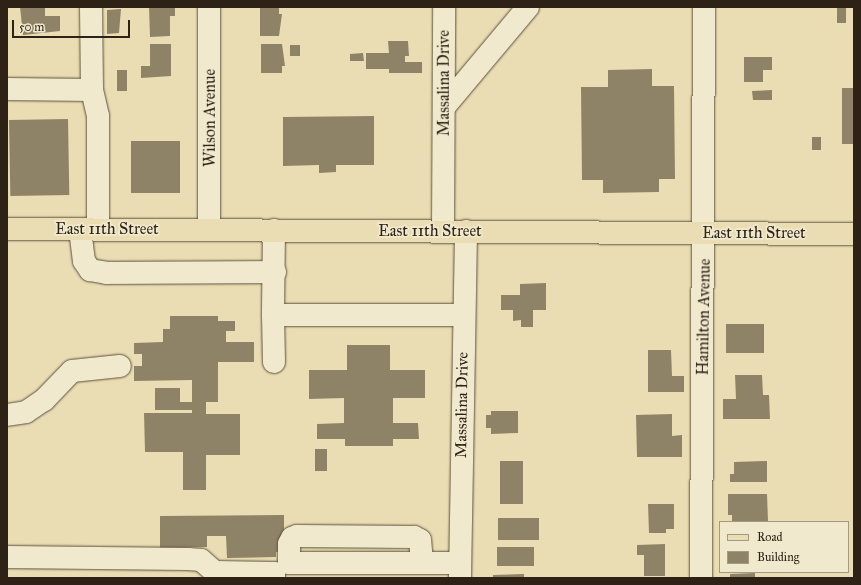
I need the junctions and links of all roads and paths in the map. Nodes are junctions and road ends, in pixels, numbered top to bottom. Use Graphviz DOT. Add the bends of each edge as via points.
graph roads {
  1 [pos="91,7"];
  2 [pos="209,7"];
  3 [pos="444,7"];
  4 [pos="528,7"];
  5 [pos="704,7"];
  6 [pos="7,90"];
  7 [pos="92,90"];
  8 [pos="445,106"];
  9 [pos="7,228"];
  10 [pos="89,229"];
  11 [pos="209,230"];
  12 [pos="274,230"];
  13 [pos="443,231"];
  14 [pos="466,232"];
  15 [pos="704,232"];
  16 [pos="854,234"];
  17 [pos="275,272"];
  18 [pos="273,315"];
  19 [pos="464,315"];
  20 [pos="274,362"];
  21 [pos="120,366"];
  22 [pos="7,415"];
  23 [pos="7,557"];
  24 [pos="460,570"];
  25 [pos="279,572"];
  26 [pos="214,575"];
  27 [pos="701,578"];
  1 -- 7 [label="street"];
  2 -- 11 [label="street, Wilson Avenue"];
  3 -- 8 [label="street, Massalina Drive"];
  4 -- 8 [label="street"];
  5 -- 15 [label="street, Hamilton Avenue"];
  6 -- 7 [label="street"];
  7 -- 10 [label="street" via="98,116"];
  8 -- 13 [label="street, Massalina Drive"];
  9 -- 10 [label="main road, East 11th Street"];
  10 -- 11 [label="main road, East 11th Street"];
  10 -- 17 [label="street" via="84,261 90,270 107,273"];
  11 -- 12 [label="main road, East 11th Street"];
  12 -- 13 [label="main road, East 11th Street"];
  12 -- 17 [label="street"];
  13 -- 14 [label="main road, East 11th Street"];
  14 -- 15 [label="main road, East 11th Street"];
  14 -- 19 [label="street, Massalina Drive"];
  15 -- 16 [label="main road, East 11th Street"];
  15 -- 27 [label="street, Hamilton Avenue"];
  17 -- 18 [label="street"];
  18 -- 19 [label="street"];
  18 -- 20 [label="street"];
  19 -- 24 [label="street, Massalina Drive"];
  21 -- 22 [label="street" via="72,371 44,400 26,412"];
  23 -- 26 [label="street" via="188,558 200,560"];
  24 -- 25 [label="street" via="422,562 420,540 414,537 297,536 292,538"];
  25 -- 26 [label="street"];
}
